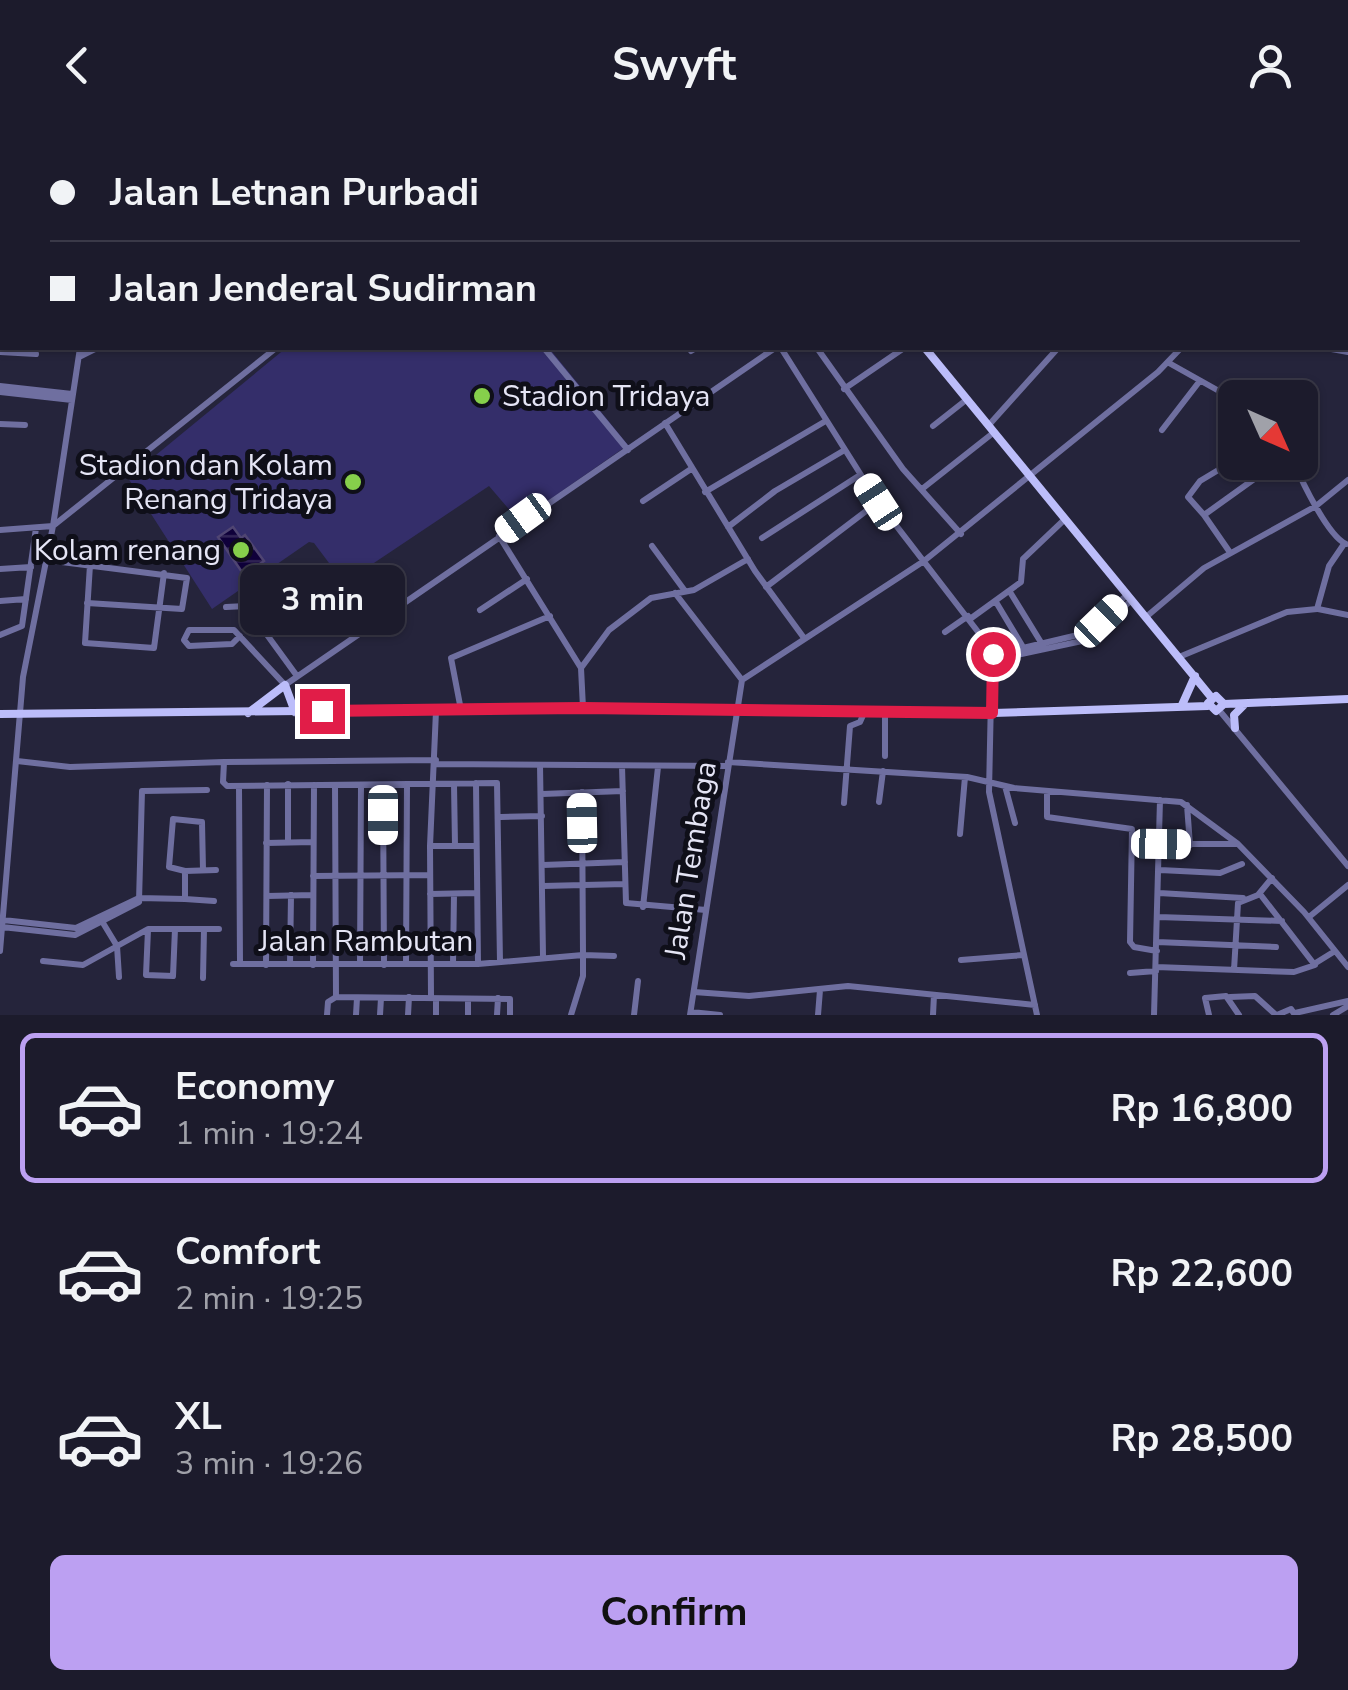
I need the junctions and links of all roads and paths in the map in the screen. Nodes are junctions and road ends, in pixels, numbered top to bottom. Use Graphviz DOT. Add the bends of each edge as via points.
graph roads {
  1 [pos="80,350"];
  2 [pos="92,350"];
  3 [pos="273,350"];
  4 [pos="546,350"];
  5 [pos="775,350"];
  6 [pos="779,350"];
  7 [pos="818,350"];
  8 [pos="901,350"];
  9 [pos="926,350"];
  10 [pos="1056,350"];
  11 [pos="1179,350"];
  12 [pos="0,352"];
  13 [pos="36,354"];
  14 [pos="78,357"];
  15 [pos="1169,363"];
  16 [pos="1199,382"];
  17 [pos="0,389"];
  18 [pos="844,389"];
  19 [pos="1218,392"];
  20 [pos="72,397"];
  21 [pos="966,400"];
  22 [pos="824,422"];
  23 [pos="665,423"];
  24 [pos="0,424"];
  25 [pos="26,425"];
  26 [pos="933,426"];
  27 [pos="991,430"];
  28 [pos="1162,430"];
  29 [pos="628,450"];
  30 [pos="843,451"];
  31 [pos="692,469"];
  32 [pos="1218,470"];
  33 [pos="860,475"];
  34 [pos="1031,478"];
  35 [pos="1252,480"];
  36 [pos="1303,480"];
  37 [pos="1348,480"];
  38 [pos="922,489"];
  39 [pos="704,492"];
  40 [pos="643,501"];
  41 [pos="878,502"];
  42 [pos="1316,506"];
  43 [pos="1204,514"];
  44 [pos="1064,520"];
  45 [pos="53,526"];
  46 [pos="36,528"];
  47 [pos="727,528"];
  48 [pos="0,530"];
  49 [pos="960,534"];
  50 [pos="499,536"];
  51 [pos="762,538"];
  52 [pos="1346,544"];
  53 [pos="652,546"];
  54 [pos="1229,551"];
  55 [pos="748,559"];
  56 [pos="46,560"];
  57 [pos="924,562"];
  58 [pos="90,565"];
  59 [pos="31,567"];
  60 [pos="0,570"];
  61 [pos="164,572"];
  62 [pos="527,579"];
  63 [pos="766,587"];
  64 [pos="675,592"];
  65 [pos="686,592"];
  66 [pos="1010,592"];
  67 [pos="1130,597"];
  68 [pos="26,598"];
  69 [pos="0,601"];
  70 [pos="996,602"];
  71 [pos="87,603"];
  72 [pos="226,608"];
  73 [pos="1317,609"];
  74 [pos="160,610"];
  75 [pos="480,610"];
  76 [pos="1348,615"];
  77 [pos="550,616"];
  78 [pos="1146,617"];
  79 [pos="969,618"];
  80 [pos="945,632"];
  81 [pos="0,635"];
  82 [pos="240,636"];
  83 [pos="804,638"];
  84 [pos="1042,644"];
  85 [pos="1023,647"];
  86 [pos="993,657"];
  87 [pos="1179,657"];
  88 [pos="582,668"];
  89 [pos="296,676"];
  90 [pos="1195,676"];
  91 [pos="742,680"];
  92 [pos="285,685"];
  93 [pos="1348,700"];
  94 [pos="1210,702"];
  95 [pos="1248,703"];
  96 [pos="1182,705"];
  97 [pos="1222,707"];
  98 [pos="583,708"];
  99 [pos="436,711"];
  100 [pos="461,711"];
  101 [pos="295,712"];
  102 [pos="737,712"];
  103 [pos="885,712"];
  104 [pos="864,713"];
  105 [pos="992,713"];
  106 [pos="0,714"];
  107 [pos="20,714"];
  108 [pos="247,714"];
  109 [pos="1235,728"];
  110 [pos="885,756"];
  111 [pos="18,761"];
  112 [pos="224,762"];
  113 [pos="436,762"];
  114 [pos="540,764"];
  115 [pos="728,764"];
  116 [pos="622,766"];
  117 [pos="658,767"];
  118 [pos="848,770"];
  119 [pos="884,771"];
  120 [pos="965,777"];
  121 [pos="476,783"];
  122 [pos="288,784"];
  123 [pos="407,784"];
  124 [pos="435,784"];
  125 [pos="454,784"];
  126 [pos="996,784"];
  127 [pos="267,785"];
  128 [pos="314,785"];
  129 [pos="335,785"];
  130 [pos="383,785"];
  131 [pos="240,786"];
  132 [pos="361,786"];
  133 [pos="206,790"];
  134 [pos="623,791"];
  135 [pos="1047,791"];
  136 [pos="582,792"];
  137 [pos="542,794"];
  138 [pos="1160,800"];
  139 [pos="879,802"];
  140 [pos="844,803"];
  141 [pos="1187,804"];
  142 [pos="542,816"];
  143 [pos="501,817"];
  144 [pos="1015,824"];
  145 [pos="960,834"];
  146 [pos="288,842"];
  147 [pos="313,842"];
  148 [pos="266,844"];
  149 [pos="1161,844"];
  150 [pos="1238,844"];
  151 [pos="1190,845"];
  152 [pos="430,846"];
  153 [pos="455,846"];
  154 [pos="476,846"];
  155 [pos="625,862"];
  156 [pos="583,863"];
  157 [pos="1242,864"];
  158 [pos="543,865"];
  159 [pos="1348,866"];
  160 [pos="203,870"];
  161 [pos="216,870"];
  162 [pos="1160,870"];
  163 [pos="185,872"];
  164 [pos="383,875"];
  165 [pos="406,875"];
  166 [pos="430,875"];
  167 [pos="313,876"];
  168 [pos="337,876"];
  169 [pos="360,876"];
  170 [pos="1272,878"];
  171 [pos="4,879"];
  172 [pos="583,884"];
  173 [pos="625,884"];
  174 [pos="1348,885"];
  175 [pos="543,886"];
  176 [pos="476,893"];
  177 [pos="1159,893"];
  178 [pos="430,894"];
  179 [pos="454,894"];
  180 [pos="1260,894"];
  181 [pos="267,896"];
  182 [pos="291,896"];
  183 [pos="313,896"];
  184 [pos="1243,898"];
  185 [pos="141,900"];
  186 [pos="186,900"];
  187 [pos="214,901"];
  188 [pos="643,907"];
  189 [pos="706,910"];
  190 [pos="1158,917"];
  191 [pos="1309,917"];
  192 [pos="100,918"];
  193 [pos="1236,920"];
  194 [pos="1282,921"];
  195 [pos="3,924"];
  196 [pos="148,929"];
  197 [pos="175,929"];
  198 [pos="204,929"];
  199 [pos="219,929"];
  200 [pos="117,946"];
  201 [pos="1157,946"];
  202 [pos="1234,946"];
  203 [pos="1276,947"];
  204 [pos="0,951"];
  205 [pos="1335,952"];
  206 [pos="1023,955"];
  207 [pos="543,956"];
  208 [pos="583,956"];
  209 [pos="614,956"];
  210 [pos="962,960"];
  211 [pos="42,961"];
  212 [pos="500,962"];
  213 [pos="266,964"];
  214 [pos="290,964"];
  215 [pos="406,964"];
  216 [pos="430,964"];
  217 [pos="453,964"];
  218 [pos="478,964"];
  219 [pos="1315,964"];
  220 [pos="313,965"];
  221 [pos="337,965"];
  222 [pos="360,965"];
  223 [pos="384,965"];
  224 [pos="1348,966"];
  225 [pos="1156,969"];
  226 [pos="1234,970"];
  227 [pos="1130,973"];
  228 [pos="119,976"];
  229 [pos="203,978"];
  230 [pos="638,980"];
  231 [pos="820,990"];
  232 [pos="694,992"];
  233 [pos="934,995"];
  234 [pos="408,997"];
  235 [pos="1229,997"];
  236 [pos="333,998"];
  237 [pos="356,998"];
  238 [pos="381,998"];
  239 [pos="434,998"];
  240 [pos="498,998"];
  241 [pos="468,999"];
  242 [pos="1348,1003"];
  243 [pos="1035,1005"];
  244 [pos="691,1013"];
  245 [pos="1295,1014"];
  246 [pos="327,1015"];
  247 [pos="356,1015"];
  248 [pos="380,1015"];
  249 [pos="408,1015"];
  250 [pos="436,1015"];
  251 [pos="468,1015"];
  252 [pos="497,1015"];
  253 [pos="510,1015"];
  254 [pos="571,1015"];
  255 [pos="634,1015"];
  256 [pos="720,1015"];
  257 [pos="818,1015"];
  258 [pos="934,1015"];
  259 [pos="1037,1015"];
  260 [pos="1154,1015"];
  261 [pos="1209,1015"];
  262 [pos="1239,1015"];
  263 [pos="1276,1015"];
  264 [pos="1333,1015"];
  1 -- 14 [label="street"];
  2 -- 14 [label="street"];
  3 -- 45 [label="street"];
  4 -- 29 [label="street"];
  5 -- 23 [label="street"];
  6 -- 22 [label="street"];
  7 -- 18 [label="street"];
  8 -- 18 [label="street"];
  9 -- 21 [label="main road"];
  10 -- 27 [label="street"];
  11 -- 15 [label="street"];
  12 -- 13 [label="street"];
  14 -- 20 [label="street"];
  15 -- 16 [label="street"];
  15 -- 34 [label="street"];
  16 -- 19 [label="street"];
  16 -- 28 [label="street"];
  17 -- 20 [label="street"];
  18 -- 38 [label="street"];
  20 -- 45 [label="street"];
  21 -- 26 [label="street"];
  21 -- 27 [label="main road"];
  22 -- 30 [label="street"];
  22 -- 39 [label="street"];
  23 -- 29 [label="street"];
  23 -- 31 [label="street"];
  24 -- 25 [label="street"];
  27 -- 34 [label="main road"];
  27 -- 38 [label="street"];
  29 -- 50 [label="street"];
  30 -- 33 [label="street"];
  30 -- 47 [label="street"];
  31 -- 39 [label="street"];
  31 -- 40 [label="street"];
  32 -- 43 [label="street" via="1188,497"];
  33 -- 41 [label="street"];
  33 -- 51 [label="street"];
  34 -- 44 [label="main road"];
  34 -- 49 [label="street"];
  35 -- 43 [label="street"];
  36 -- 42 [label="street"];
  37 -- 42 [label="street"];
  38 -- 49 [label="street"];
  39 -- 47 [label="street"];
  41 -- 57 [label="street"];
  41 -- 63 [label="street"];
  42 -- 52 [label="street"];
  42 -- 54 [label="street"];
  43 -- 54 [label="street"];
  44 -- 66 [label="street" via="1023,559 1022,582"];
  44 -- 67 [label="main road"];
  45 -- 46 [label="street"];
  45 -- 56 [label="street"];
  46 -- 48 [label="street"];
  46 -- 59 [label="street"];
  47 -- 55 [label="street"];
  49 -- 57 [label="street"];
  50 -- 62 [label="street"];
  50 -- 89 [label="street"];
  52 -- 73 [label="street" via="1331,562"];
  53 -- 65 [label="street"];
  54 -- 78 [label="street"];
  55 -- 63 [label="street"];
  55 -- 65 [label="street"];
  56 -- 58 [label="street"];
  56 -- 107 [label="street"];
  57 -- 79 [label="street"];
  57 -- 83 [label="street"];
  58 -- 61 [label="street"];
  58 -- 71 [label="street"];
  59 -- 60 [label="street"];
  59 -- 68 [label="street"];
  61 -- 74 [label="street"];
  61 -- 74 [label="street" via="187,578 185,604 182,610"];
  62 -- 75 [label="street"];
  62 -- 77 [label="street"];
  63 -- 83 [label="street"];
  64 -- 65 [label="street"];
  64 -- 88 [label="street" via="633,610"];
  64 -- 91 [label="street"];
  66 -- 70 [label="street"];
  66 -- 84 [label="street"];
  67 -- 78 [label="main road"];
  67 -- 84 [label="street" via="1088,632"];
  67 -- 86 [label="street" via="1082,641"];
  68 -- 69 [label="street"];
  68 -- 81 [label="street" via="21,628"];
  70 -- 79 [label="street"];
  70 -- 85 [label="street"];
  71 -- 74 [label="street"];
  71 -- 74 [label="street" via="85,643 154,648"];
  72 -- 89 [label="street" via="246,606"];
  73 -- 76 [label="street"];
  73 -- 87 [label="street" via="1287,612"];
  77 -- 88 [label="street"];
  77 -- 100 [label="street" via="451,658"];
  78 -- 87 [label="main road"];
  79 -- 80 [label="street"];
  79 -- 86 [label="street"];
  82 -- 82 [label="street" via="232,644 189,646 184,640 188,630 230,628"];
  82 -- 92 [label="street"];
  83 -- 91 [label="street"];
  84 -- 85 [label="street"];
  85 -- 86 [label="street"];
  86 -- 105 [label="street"];
  87 -- 90 [label="main road"];
  88 -- 98 [label="street"];
  89 -- 92 [label="street"];
  90 -- 94 [label="main road"];
  90 -- 96 [label="main road"];
  91 -- 102 [label="street, Jalan Tembaga"];
  92 -- 101 [label="main road"];
  92 -- 108 [label="main road"];
  93 -- 95 [label="main road"];
  94 -- 96 [label="main road"];
  94 -- 97 [label="main road" via="1219,696"];
  95 -- 97 [label="main road"];
  95 -- 109 [label="main road" via="1236,710"];
  96 -- 105 [label="main road"];
  97 -- 109 [label="street"];
  98 -- 100 [label="main road"];
  98 -- 102 [label="main road"];
  99 -- 100 [label="main road"];
  99 -- 101 [label="main road"];
  99 -- 113 [label="street"];
  101 -- 108 [label="main road"];
  102 -- 104 [label="main road"];
  102 -- 115 [label="street, Jalan Tembaga"];
  103 -- 104 [label="main road"];
  103 -- 105 [label="main road"];
  103 -- 110 [label="street"];
  104 -- 118 [label="street" via="850,726"];
  105 -- 126 [label="street"];
  106 -- 107 [label="main road"];
  107 -- 108 [label="main road"];
  107 -- 111 [label="street"];
  109 -- 159 [label="street"];
  111 -- 112 [label="street" via="70,767"];
  111 -- 171 [label="street"];
  112 -- 113 [label="street"];
  112 -- 131 [label="street" via="224,785"];
  113 -- 114 [label="street"];
  113 -- 124 [label="street"];
  114 -- 116 [label="street"];
  114 -- 137 [label="street"];
  115 -- 117 [label="street"];
  115 -- 118 [label="street"];
  115 -- 189 [label="street, Jalan Tembaga"];
  116 -- 117 [label="street"];
  116 -- 134 [label="street"];
  117 -- 188 [label="street"];
  118 -- 119 [label="street"];
  118 -- 140 [label="street"];
  119 -- 120 [label="street"];
  119 -- 139 [label="street"];
  120 -- 126 [label="street"];
  120 -- 145 [label="street"];
  121 -- 125 [label="street"];
  121 -- 143 [label="street" via="500,785"];
  121 -- 154 [label="street"];
  122 -- 127 [label="street"];
  122 -- 128 [label="street"];
  122 -- 146 [label="street"];
  123 -- 124 [label="street"];
  123 -- 130 [label="street"];
  123 -- 165 [label="street"];
  124 -- 125 [label="street"];
  124 -- 152 [label="street"];
  125 -- 153 [label="street"];
  126 -- 135 [label="street"];
  126 -- 144 [label="street"];
  126 -- 206 [label="street"];
  127 -- 131 [label="street"];
  127 -- 148 [label="street"];
  128 -- 129 [label="street"];
  128 -- 147 [label="street"];
  129 -- 132 [label="street"];
  129 -- 168 [label="street"];
  130 -- 132 [label="street"];
  130 -- 164 [label="street"];
  131 -- 213 [label="street, Jalan Rambutan" via="237,964"];
  132 -- 169 [label="street"];
  133 -- 185 [label="street" via="142,791"];
  134 -- 136 [label="street"];
  134 -- 155 [label="street"];
  135 -- 138 [label="street"];
  135 -- 201 [label="street" via="1047,817 1132,829 1130,942"];
  136 -- 137 [label="street"];
  136 -- 156 [label="street"];
  137 -- 142 [label="street"];
  138 -- 141 [label="street"];
  138 -- 149 [label="street"];
  141 -- 150 [label="street"];
  141 -- 151 [label="street"];
  142 -- 143 [label="street"];
  142 -- 158 [label="street"];
  143 -- 212 [label="street"];
  146 -- 147 [label="street"];
  146 -- 148 [label="street"];
  147 -- 167 [label="street"];
  148 -- 181 [label="street"];
  149 -- 151 [label="street"];
  149 -- 162 [label="street"];
  150 -- 151 [label="street"];
  150 -- 170 [label="street"];
  152 -- 153 [label="street"];
  152 -- 166 [label="street"];
  153 -- 154 [label="street"];
  154 -- 176 [label="street"];
  155 -- 156 [label="street"];
  155 -- 173 [label="street"];
  156 -- 158 [label="street"];
  156 -- 172 [label="street"];
  157 -- 162 [label="street" via="1220,873"];
  158 -- 175 [label="street"];
  160 -- 161 [label="street"];
  160 -- 163 [label="street"];
  160 -- 163 [label="street" via="202,822 173,819 169,867"];
  162 -- 177 [label="street"];
  163 -- 186 [label="street"];
  164 -- 165 [label="street"];
  164 -- 169 [label="street"];
  164 -- 223 [label="street"];
  165 -- 166 [label="street"];
  165 -- 215 [label="street"];
  166 -- 178 [label="street"];
  167 -- 168 [label="street"];
  167 -- 183 [label="street"];
  168 -- 169 [label="street"];
  168 -- 221 [label="street"];
  169 -- 222 [label="street"];
  170 -- 180 [label="street"];
  170 -- 191 [label="street"];
  171 -- 195 [label="street"];
  172 -- 173 [label="street"];
  172 -- 175 [label="street"];
  172 -- 208 [label="street"];
  173 -- 188 [label="street" via="626,903"];
  174 -- 191 [label="street"];
  175 -- 207 [label="street"];
  176 -- 179 [label="street"];
  176 -- 218 [label="street"];
  177 -- 184 [label="street"];
  177 -- 190 [label="street"];
  178 -- 179 [label="street"];
  178 -- 216 [label="street"];
  179 -- 217 [label="street"];
  180 -- 184 [label="street"];
  180 -- 194 [label="street"];
  181 -- 182 [label="street"];
  181 -- 213 [label="street"];
  182 -- 183 [label="street"];
  182 -- 214 [label="street"];
  183 -- 220 [label="street"];
  184 -- 193 [label="street"];
  185 -- 186 [label="street"];
  185 -- 192 [label="street"];
  186 -- 187 [label="street"];
  188 -- 189 [label="street"];
  189 -- 232 [label="street, Jalan Tembaga"];
  190 -- 193 [label="street"];
  190 -- 201 [label="street"];
  191 -- 205 [label="street"];
  192 -- 195 [label="street" via="76,928"];
  192 -- 200 [label="street"];
  193 -- 194 [label="street"];
  193 -- 202 [label="street"];
  194 -- 219 [label="street"];
  195 -- 204 [label="street"];
  196 -- 197 [label="street"];
  196 -- 197 [label="street" via="146,974 172,976"];
  196 -- 200 [label="street"];
  197 -- 198 [label="street"];
  198 -- 199 [label="street"];
  198 -- 229 [label="street"];
  200 -- 211 [label="street" via="83,965"];
  200 -- 228 [label="street"];
  201 -- 202 [label="street"];
  201 -- 225 [label="street"];
  202 -- 203 [label="street"];
  202 -- 226 [label="street"];
  205 -- 219 [label="street"];
  205 -- 224 [label="street"];
  206 -- 210 [label="street"];
  206 -- 243 [label="street"];
  207 -- 208 [label="street, Jalan Rambutan"];
  207 -- 212 [label="street, Jalan Rambutan"];
  208 -- 209 [label="street, Jalan Rambutan"];
  208 -- 254 [label="street"];
  212 -- 218 [label="street, Jalan Rambutan"];
  213 -- 214 [label="street, Jalan Rambutan"];
  214 -- 220 [label="street, Jalan Rambutan"];
  215 -- 216 [label="street, Jalan Rambutan"];
  215 -- 223 [label="street, Jalan Rambutan"];
  216 -- 217 [label="street, Jalan Rambutan"];
  216 -- 239 [label="street"];
  217 -- 218 [label="street, Jalan Rambutan"];
  219 -- 226 [label="street" via="1294,972"];
  220 -- 221 [label="street, Jalan Rambutan"];
  221 -- 222 [label="street, Jalan Rambutan"];
  221 -- 236 [label="street"];
  222 -- 223 [label="street, Jalan Rambutan"];
  225 -- 226 [label="street"];
  225 -- 227 [label="street"];
  225 -- 260 [label="street"];
  230 -- 255 [label="street"];
  231 -- 232 [label="street"];
  231 -- 233 [label="street" via="848,986"];
  231 -- 257 [label="street"];
  232 -- 244 [label="street, Jalan Tembaga"];
  233 -- 243 [label="street"];
  233 -- 258 [label="street"];
  234 -- 238 [label="street"];
  234 -- 239 [label="street"];
  234 -- 249 [label="street"];
  235 -- 261 [label="street" via="1204,998"];
  235 -- 262 [label="street"];
  235 -- 263 [label="street" via="1255,996"];
  236 -- 237 [label="street"];
  236 -- 246 [label="street"];
  237 -- 238 [label="street"];
  237 -- 247 [label="street"];
  238 -- 248 [label="street"];
  239 -- 241 [label="street"];
  239 -- 250 [label="street"];
  240 -- 241 [label="street"];
  240 -- 252 [label="street"];
  240 -- 253 [label="street" via="511,1000"];
  241 -- 251 [label="street"];
  242 -- 245 [label="street"];
  242 -- 264 [label="street"];
  243 -- 259 [label="street"];
  244 -- 256 [label="street"];
  245 -- 263 [label="street" via="1289,1009"];
}
